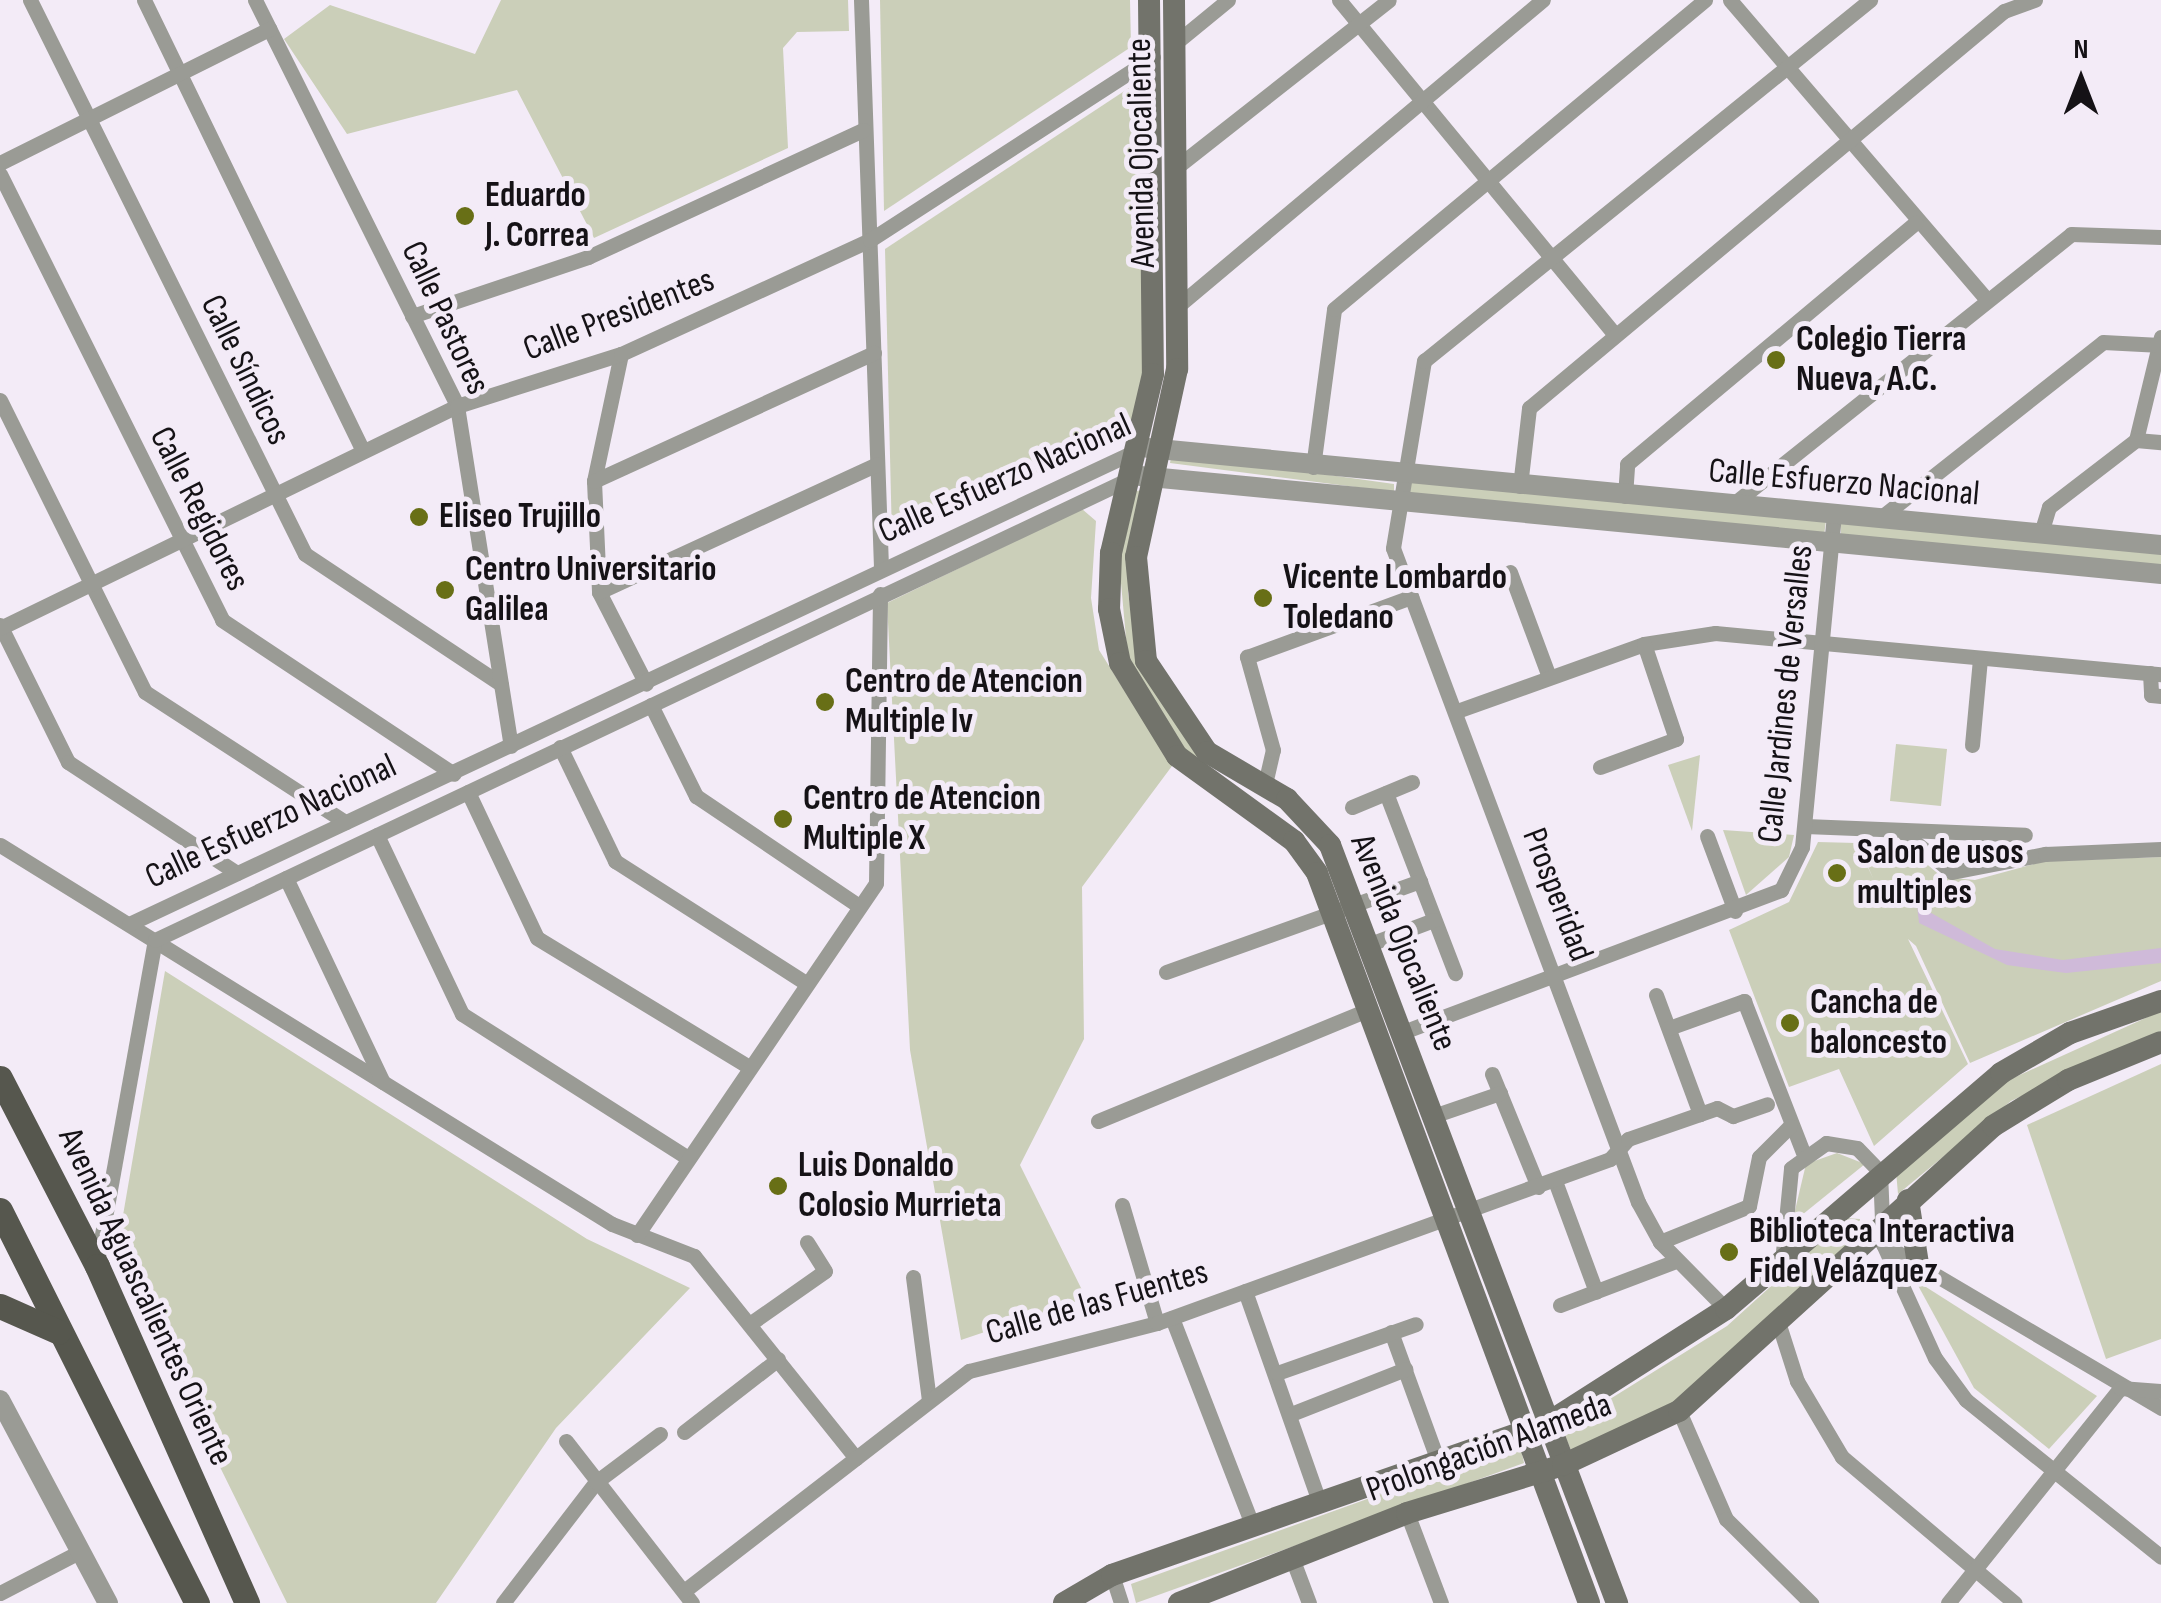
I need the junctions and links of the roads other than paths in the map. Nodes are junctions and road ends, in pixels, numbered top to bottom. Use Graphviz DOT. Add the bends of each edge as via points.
graph roads {
  1 [pos="30,0"];
  2 [pos="144,0"];
  3 [pos="256,0"];
  4 [pos="861,0"];
  5 [pos="1149,0"];
  6 [pos="1174,0"];
  7 [pos="1228,0"];
  8 [pos="1339,0"];
  9 [pos="1390,0"];
  10 [pos="1543,0"];
  11 [pos="1705,0"];
  12 [pos="1730,0"];
  13 [pos="1870,0"];
  14 [pos="2035,0"];
  15 [pos="1359,25"];
  16 [pos="269,30"];
  17 [pos="1174,44"];
  18 [pos="1150,59"];
  19 [pos="1786,66"];
  20 [pos="179,72"];
  21 [pos="1420,104"];
  22 [pos="87,119"];
  23 [pos="863,130"];
  24 [pos="1851,142"];
  25 [pos="0,164"];
  26 [pos="1178,166"];
  27 [pos="0,174"];
  28 [pos="1484,180"];
  29 [pos="1915,223"];
  30 [pos="2161,236"];
  31 [pos="870,240"];
  32 [pos="1552,258"];
  33 [pos="1984,298"];
  34 [pos="1179,306"];
  35 [pos="412,316"];
  36 [pos="2161,334"];
  37 [pos="1614,336"];
  38 [pos="2160,345"];
  39 [pos="874,353"];
  40 [pos="621,354"];
  41 [pos="0,400"];
  42 [pos="457,406"];
  43 [pos="2136,440"];
  44 [pos="2161,442"];
  45 [pos="1166,447"];
  46 [pos="362,448"];
  47 [pos="1140,448"];
  48 [pos="876,464"];
  49 [pos="1313,468"];
  50 [pos="1158,472"];
  51 [pos="1408,476"];
  52 [pos="1128,479"];
  53 [pos="594,481"];
  54 [pos="1520,486"];
  55 [pos="272,494"];
  56 [pos="1625,496"];
  57 [pos="1402,500"];
  58 [pos="1732,505"];
  59 [pos="1834,514"];
  60 [pos="1880,518"];
  61 [pos="2041,533"];
  62 [pos="179,540"];
  63 [pos="1832,543"];
  64 [pos="2161,545"];
  65 [pos="881,568"];
  66 [pos="1510,572"];
  67 [pos="2161,574"];
  68 [pos="91,582"];
  69 [pos="599,592"];
  70 [pos="880,594"];
  71 [pos="1411,598"];
  72 [pos="0,627"];
  73 [pos="1820,642"];
  74 [pos="1644,644"];
  75 [pos="1980,659"];
  76 [pos="2156,673"];
  77 [pos="1549,676"];
  78 [pos="501,684"];
  79 [pos="646,684"];
  80 [pos="2161,696"];
  81 [pos="652,705"];
  82 [pos="1457,711"];
  83 [pos="1972,745"];
  84 [pos="510,746"];
  85 [pos="560,747"];
  86 [pos="1600,767"];
  87 [pos="454,774"];
  88 [pos="1412,782"];
  89 [pos="1266,784"];
  90 [pos="468,792"];
  91 [pos="1386,793"];
  92 [pos="1352,807"];
  93 [pos="345,822"];
  94 [pos="1805,826"];
  95 [pos="1905,834"];
  96 [pos="378,835"];
  97 [pos="2025,835"];
  98 [pos="1707,836"];
  99 [pos="0,845"];
  100 [pos="2161,850"];
  101 [pos="236,873"];
  102 [pos="286,878"];
  103 [pos="1420,881"];
  104 [pos="1355,904"];
  105 [pos="860,906"];
  106 [pos="1330,911"];
  107 [pos="1735,911"];
  108 [pos="1434,920"];
  109 [pos="129,924"];
  110 [pos="155,940"];
  111 [pos="1370,944"];
  112 [pos="1166,972"];
  113 [pos="1455,973"];
  114 [pos="1555,976"];
  115 [pos="807,984"];
  116 [pos="1656,995"];
  117 [pos="2161,1001"];
  118 [pos="1364,1011"];
  119 [pos="1669,1028"];
  120 [pos="1402,1032"];
  121 [pos="2161,1042"];
  122 [pos="749,1067"];
  123 [pos="1492,1074"];
  124 [pos="0,1078"];
  125 [pos="384,1082"];
  126 [pos="1500,1093"];
  127 [pos="1767,1104"];
  128 [pos="1700,1114"];
  129 [pos="1433,1116"];
  130 [pos="1098,1121"];
  131 [pos="1790,1126"];
  132 [pos="1619,1150"];
  133 [pos="1803,1152"];
  134 [pos="685,1156"];
  135 [pos="1880,1172"];
  136 [pos="1555,1181"];
  137 [pos="1538,1188"];
  138 [pos="1908,1200"];
  139 [pos="1122,1206"];
  140 [pos="0,1210"];
  141 [pos="1468,1214"];
  142 [pos="1440,1218"];
  143 [pos="1880,1234"];
  144 [pos="637,1235"];
  145 [pos="807,1242"];
  146 [pos="1660,1242"];
  147 [pos="1676,1261"];
  148 [pos="1918,1264"];
  149 [pos="1782,1265"];
  150 [pos="97,1266"];
  151 [pos="912,1276"];
  152 [pos="1245,1291"];
  153 [pos="1596,1292"];
  154 [pos="1560,1305"];
  155 [pos="0,1306"];
  156 [pos="1726,1309"];
  157 [pos="1164,1320"];
  158 [pos="751,1324"];
  159 [pos="1416,1324"];
  160 [pos="1779,1325"];
  161 [pos="58,1332"];
  162 [pos="1391,1332"];
  163 [pos="778,1358"];
  164 [pos="1406,1369"];
  165 [pos="1277,1373"];
  166 [pos="2120,1388"];
  167 [pos="2161,1391"];
  168 [pos="0,1400"];
  169 [pos="929,1400"];
  170 [pos="2161,1408"];
  171 [pos="1679,1411"];
  172 [pos="1292,1414"];
  173 [pos="1536,1428"];
  174 [pos="684,1432"];
  175 [pos="660,1434"];
  176 [pos="566,1441"];
  177 [pos="856,1458"];
  178 [pos="1438,1461"];
  179 [pos="1552,1468"];
  180 [pos="2053,1473"];
  181 [pos="596,1482"];
  182 [pos="1320,1504"];
  183 [pos="1407,1513"];
  184 [pos="1253,1527"];
  185 [pos="80,1551"];
  186 [pos="2161,1557"];
  187 [pos="1292,1558"];
  188 [pos="1973,1571"];
  189 [pos="1112,1575"];
  190 [pos="0,1593"];
  191 [pos="688,1597"];
  192 [pos="108,1603"];
  193 [pos="194,1603"];
  194 [pos="250,1603"];
  195 [pos="503,1603"];
  196 [pos="1064,1603"];
  197 [pos="1120,1603"];
  198 [pos="1179,1603"];
  199 [pos="1308,1603"];
  200 [pos="1442,1603"];
  201 [pos="1589,1603"];
  202 [pos="1617,1603"];
  203 [pos="1811,1603"];
  204 [pos="1948,1603"];
  205 [pos="2015,1603"];
  1 -- 22 [label="street, Calle Síndicos"];
  2 -- 20 [label="street"];
  3 -- 16 [label="street, Calle Pastores"];
  4 -- 23 [label="street"];
  5 -- 18 [label="main road, Avenida Ojocaliente"];
  6 -- 17 [label="main road, Avenida Ojocaliente"];
  7 -- 17 [label="street, Calle Presidentes"];
  8 -- 15 [label="street"];
  9 -- 15 [label="street"];
  10 -- 21 [label="street"];
  11 -- 28 [label="street"];
  12 -- 19 [label="street"];
  13 -- 19 [label="street, Prosperidad"];
  14 -- 24 [label="street" via="2004,11"];
  15 -- 21 [label="street"];
  15 -- 26 [label="street"];
  16 -- 20 [label="street"];
  16 -- 35 [label="street, Calle Pastores"];
  17 -- 18 [label="street, Calle Presidentes"];
  17 -- 26 [label="main road, Avenida Ojocaliente"];
  18 -- 31 [label="street, Calle Presidentes"];
  18 -- 47 [label="main road, Avenida Ojocaliente" via="1153,374"];
  19 -- 24 [label="street"];
  19 -- 32 [label="street, Prosperidad"];
  20 -- 22 [label="street"];
  20 -- 46 [label="street"];
  21 -- 28 [label="street"];
  21 -- 34 [label="street"];
  22 -- 25 [label="street"];
  22 -- 55 [label="street, Calle Síndicos"];
  23 -- 31 [label="street"];
  23 -- 35 [label="street" via="588,257"];
  24 -- 29 [label="street"];
  24 -- 37 [label="street"];
  26 -- 34 [label="main road, Avenida Ojocaliente"];
  27 -- 62 [label="street, Calle Regidores"];
  28 -- 32 [label="street"];
  28 -- 49 [label="street" via="1334,309"];
  29 -- 33 [label="street"];
  29 -- 56 [label="street" via="1627,464"];
  30 -- 33 [label="street" via="2071,234"];
  31 -- 39 [label="street"];
  31 -- 40 [label="street, Calle Presidentes"];
  32 -- 37 [label="street"];
  32 -- 51 [label="street, Prosperidad" via="1424,361"];
  33 -- 58 [label="street"];
  34 -- 45 [label="main road, Avenida Ojocaliente"];
  35 -- 42 [label="street, Calle Pastores"];
  36 -- 38 [label="street"];
  37 -- 54 [label="street" via="1529,408"];
  38 -- 43 [label="street"];
  38 -- 60 [label="street" via="2104,342"];
  39 -- 48 [label="street"];
  39 -- 53 [label="street"];
  40 -- 42 [label="street, Calle Presidentes"];
  40 -- 53 [label="street"];
  41 -- 68 [label="street"];
  42 -- 46 [label="street, Calle Presidentes"];
  42 -- 78 [label="street, Calle Pastores"];
  43 -- 44 [label="street"];
  43 -- 61 [label="street" via="2050,506"];
  45 -- 47 [label="street, Calle Esfuerzo Nacional"];
  45 -- 49 [label="street, Calle Esfuerzo Nacional"];
  45 -- 50 [label="main road, Avenida Ojocaliente"];
  46 -- 55 [label="street, Calle Presidentes"];
  47 -- 52 [label="main road, Avenida Ojocaliente"];
  47 -- 65 [label="street, Calle Esfuerzo Nacional"];
  48 -- 65 [label="street"];
  48 -- 69 [label="street"];
  49 -- 51 [label="street, Calle Esfuerzo Nacional"];
  50 -- 52 [label="street, Calle Esfuerzo Nacional"];
  50 -- 57 [label="street, Calle Esfuerzo Nacional"];
  50 -- 89 [label="main road, Avenida Ojocaliente" via="1136,558 1146,661 1187,732 1225,765"];
  51 -- 54 [label="street, Calle Esfuerzo Nacional"];
  51 -- 57 [label="street, Prosperidad"];
  52 -- 70 [label="street, Calle Esfuerzo Nacional"];
  52 -- 106 [label="main road, Avenida Ojocaliente" via="1108,609 1120,664 1177,756 1294,841"];
  53 -- 69 [label="street"];
  54 -- 56 [label="street, Calle Esfuerzo Nacional"];
  55 -- 62 [label="street, Calle Presidentes"];
  55 -- 78 [label="street, Calle Síndicos" via="305,554"];
  56 -- 58 [label="street, Calle Esfuerzo Nacional"];
  57 -- 63 [label="street, Calle Esfuerzo Nacional"];
  57 -- 71 [label="street, Prosperidad" via="1393,548"];
  58 -- 59 [label="street, Calle Esfuerzo Nacional"];
  59 -- 60 [label="street, Calle Esfuerzo Nacional"];
  59 -- 63 [label="street, Calle Jardines de Versalles"];
  60 -- 61 [label="street, Calle Esfuerzo Nacional"];
  61 -- 64 [label="street, Calle Esfuerzo Nacional"];
  62 -- 68 [label="street, Calle Presidentes"];
  62 -- 87 [label="street, Calle Regidores" via="222,620"];
  63 -- 67 [label="street, Calle Esfuerzo Nacional"];
  63 -- 73 [label="street, Calle Jardines de Versalles"];
  65 -- 79 [label="street, Calle Esfuerzo Nacional"];
  66 -- 77 [label="street"];
  68 -- 72 [label="street, Calle Presidentes"];
  68 -- 93 [label="street" via="145,692"];
  69 -- 79 [label="street"];
  70 -- 81 [label="street, Calle Esfuerzo Nacional"];
  70 -- 105 [label="street" via="876,883"];
  71 -- 82 [label="street, Prosperidad"];
  71 -- 89 [label="street" via="1247,657 1274,750"];
  72 -- 101 [label="street" via="68,762"];
  73 -- 74 [label="street" via="1715,633"];
  73 -- 75 [label="street"];
  73 -- 94 [label="street, Calle Jardines de Versalles"];
  74 -- 77 [label="street"];
  74 -- 86 [label="street" via="1676,739"];
  75 -- 76 [label="street"];
  75 -- 83 [label="street"];
  76 -- 80 [label="street" via="2151,695"];
  77 -- 82 [label="street"];
  78 -- 84 [label="street, Calle Pastores"];
  79 -- 84 [label="street, Calle Esfuerzo Nacional"];
  81 -- 85 [label="street, Calle Esfuerzo Nacional"];
  81 -- 105 [label="street" via="696,796"];
  82 -- 114 [label="street, Prosperidad"];
  84 -- 87 [label="street, Calle Esfuerzo Nacional"];
  85 -- 90 [label="street, Calle Esfuerzo Nacional"];
  85 -- 115 [label="street" via="615,861"];
  87 -- 93 [label="street, Calle Esfuerzo Nacional"];
  88 -- 91 [label="street"];
  89 -- 104 [label="main road, Avenida Ojocaliente" via="1312,820"];
  90 -- 96 [label="street, Calle Esfuerzo Nacional"];
  90 -- 122 [label="street" via="537,938"];
  91 -- 92 [label="street"];
  91 -- 103 [label="street"];
  93 -- 101 [label="street, Calle Esfuerzo Nacional"];
  94 -- 95 [label="street"];
  94 -- 107 [label="street, Calle Jardines de Versalles" via="1797,869 1781,890"];
  95 -- 97 [label="street"];
  95 -- 100 [label="street" via="1952,872 2044,854"];
  96 -- 102 [label="street, Calle Esfuerzo Nacional"];
  96 -- 134 [label="street" via="462,1014"];
  98 -- 107 [label="street"];
  99 -- 109 [label="street"];
  101 -- 109 [label="street, Calle Esfuerzo Nacional"];
  102 -- 110 [label="street, Calle Esfuerzo Nacional"];
  102 -- 125 [label="street"];
  103 -- 104 [label="street"];
  103 -- 108 [label="street"];
  104 -- 106 [label="street"];
  104 -- 111 [label="main road, Avenida Ojocaliente"];
  105 -- 115 [label="street"];
  106 -- 112 [label="street"];
  106 -- 118 [label="main road, Avenida Ojocaliente"];
  107 -- 114 [label="street, Calle Jardines de Versalles"];
  108 -- 111 [label="street"];
  108 -- 113 [label="street"];
  109 -- 110 [label="street"];
  110 -- 125 [label="street"];
  110 -- 150 [label="street"];
  111 -- 120 [label="main road, Avenida Ojocaliente"];
  114 -- 120 [label="street, Calle Jardines de Versalles"];
  114 -- 132 [label="street, Prosperidad"];
  115 -- 122 [label="street"];
  116 -- 119 [label="street"];
  117 -- 135 [label="main road, Prolongación Alameda" via="2070,1033 2000,1073"];
  118 -- 130 [label="street"];
  118 -- 142 [label="main road, Avenida Ojocaliente"];
  119 -- 128 [label="street"];
  119 -- 131 [label="street" via="1744,1001"];
  120 -- 129 [label="main road, Avenida Ojocaliente"];
  121 -- 138 [label="main road, Prolongación Alameda" via="2028,1102"];
  122 -- 134 [label="street"];
  123 -- 126 [label="street"];
  124 -- 150 [label="main road, Avenida Aguascalientes Oriente"];
  125 -- 144 [label="street"];
  126 -- 129 [label="street"];
  126 -- 137 [label="street"];
  127 -- 128 [label="street, Calle de las Fuentes"];
  128 -- 132 [label="street, Calle de las Fuentes"];
  129 -- 141 [label="main road, Avenida Ojocaliente"];
  131 -- 133 [label="street"];
  131 -- 146 [label="street" via="1758,1157 1748,1206"];
  132 -- 136 [label="street, Calle de las Fuentes"];
  132 -- 146 [label="street, Prosperidad"];
  133 -- 135 [label="street" via="1857,1148"];
  133 -- 149 [label="street" via="1784,1189"];
  134 -- 144 [label="street"];
  135 -- 143 [label="street"];
  135 -- 149 [label="main road, Prolongación Alameda"];
  136 -- 137 [label="street, Calle de las Fuentes"];
  136 -- 153 [label="street"];
  137 -- 141 [label="street, Calle de las Fuentes"];
  138 -- 143 [label="main road, Prolongación Alameda"];
  138 -- 148 [label="main road"];
  139 -- 157 [label="street"];
  140 -- 161 [label="main road"];
  141 -- 142 [label="street, Calle de las Fuentes"];
  141 -- 173 [label="main road, Avenida Ojocaliente"];
  142 -- 152 [label="street, Calle de las Fuentes"];
  142 -- 173 [label="main road, Avenida Ojocaliente"];
  143 -- 148 [label="street"];
  143 -- 160 [label="main road, Prolongación Alameda"];
  143 -- 180 [label="street" via="1948,1379"];
  144 -- 158 [label="street" via="694,1256"];
  145 -- 158 [label="street" via="825,1271"];
  146 -- 147 [label="street, Prosperidad"];
  147 -- 153 [label="street"];
  147 -- 156 [label="street, Prosperidad"];
  148 -- 166 [label="street"];
  149 -- 156 [label="main road, Prolongación Alameda"];
  150 -- 194 [label="main road, Avenida Aguascalientes Oriente"];
  151 -- 169 [label="street"];
  152 -- 157 [label="street, Calle de las Fuentes"];
  152 -- 165 [label="street"];
  153 -- 154 [label="street"];
  155 -- 161 [label="main road"];
  156 -- 173 [label="main road, Prolongación Alameda"];
  157 -- 169 [label="street, Calle de las Fuentes" via="1000,1360"];
  157 -- 184 [label="street"];
  158 -- 163 [label="street"];
  159 -- 162 [label="street"];
  160 -- 171 [label="main road, Prolongación Alameda"];
  160 -- 188 [label="street" via="1797,1380 1842,1457"];
  161 -- 193 [label="main road"];
  162 -- 164 [label="street"];
  162 -- 165 [label="street"];
  163 -- 174 [label="street"];
  163 -- 177 [label="street"];
  164 -- 172 [label="street"];
  164 -- 178 [label="street"];
  165 -- 172 [label="street"];
  166 -- 167 [label="street"];
  166 -- 170 [label="street"];
  166 -- 180 [label="street"];
  168 -- 185 [label="street"];
  169 -- 177 [label="street, Calle de las Fuentes"];
  171 -- 179 [label="main road, Prolongación Alameda"];
  171 -- 203 [label="street" via="1726,1519"];
  172 -- 182 [label="street"];
  173 -- 178 [label="main road, Prolongación Alameda"];
  173 -- 179 [label="main road, Avenida Ojocaliente"];
  175 -- 181 [label="street"];
  176 -- 181 [label="street"];
  177 -- 191 [label="street, Calle de las Fuentes"];
  178 -- 182 [label="main road, Prolongación Alameda"];
  179 -- 183 [label="main road, Prolongación Alameda"];
  179 -- 201 [label="main road, Avenida Ojocaliente"];
  179 -- 202 [label="main road, Avenida Ojocaliente"];
  180 -- 186 [label="street"];
  180 -- 188 [label="street"];
  181 -- 191 [label="street"];
  181 -- 195 [label="street"];
  182 -- 184 [label="main road, Prolongación Alameda"];
  183 -- 187 [label="main road, Prolongación Alameda"];
  183 -- 200 [label="street"];
  184 -- 189 [label="main road, Prolongación Alameda"];
  185 -- 190 [label="street"];
  185 -- 192 [label="street"];
  187 -- 198 [label="main road, Prolongación Alameda"];
  187 -- 199 [label="street"];
  188 -- 204 [label="street"];
  188 -- 205 [label="street"];
  189 -- 196 [label="main road, Prolongación Alameda"];
  189 -- 197 [label="street"];
}
